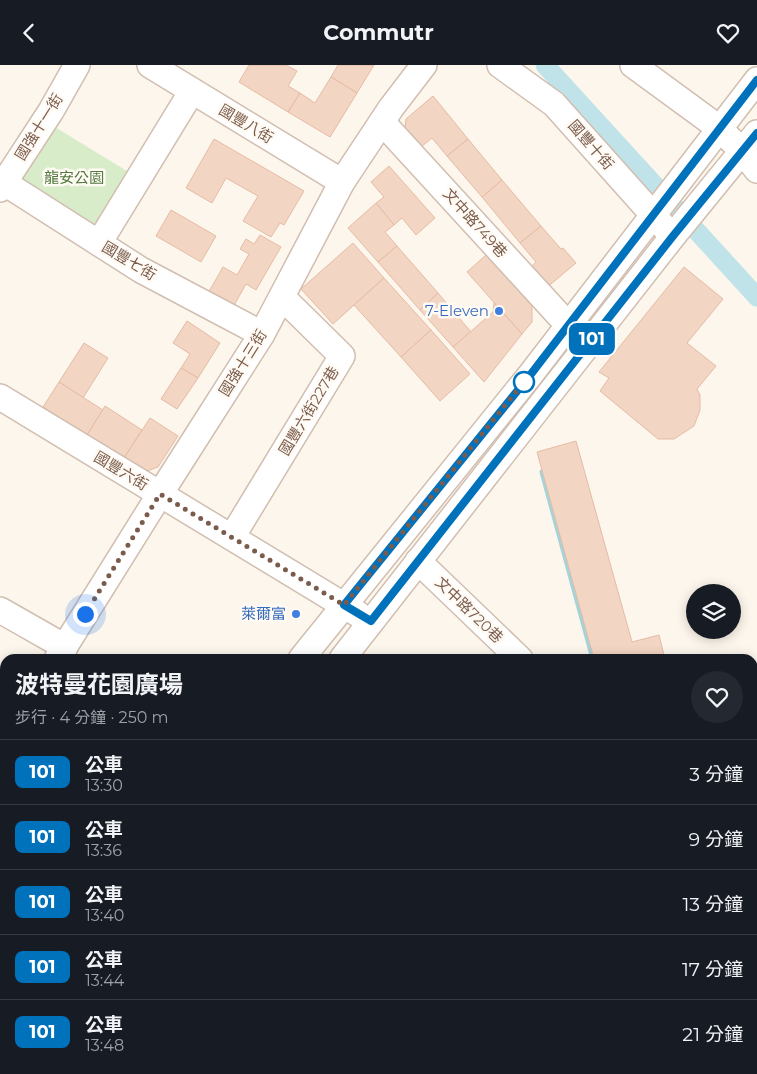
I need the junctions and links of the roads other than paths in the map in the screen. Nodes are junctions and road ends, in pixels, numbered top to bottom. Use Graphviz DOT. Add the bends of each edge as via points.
graph roads {
  1 [pos="77,65"];
  2 [pos="150,65"];
  3 [pos="424,65"];
  4 [pos="500,65"];
  5 [pos="526,65"];
  6 [pos="634,65"];
  7 [pos="757,80"];
  8 [pos="192,91"];
  9 [pos="554,104"];
  10 [pos="382,122"];
  11 [pos="719,128"];
  12 [pos="752,152"];
  13 [pos="342,182"];
  14 [pos="1,184"];
  15 [pos="652,215"];
  16 [pos="673,235"];
  17 [pos="99,243"];
  18 [pos="282,297"];
  19 [pos="568,325"];
  20 [pos="262,334"];
  21 [pos="531,374"];
  22 [pos="552,391"];
  23 [pos="0,397"];
  24 [pos="160,494"];
  25 [pos="232,537"];
  26 [pos="418,561"];
  27 [pos="344,605"];
  28 [pos="0,610"];
  29 [pos="371,621"];
  30 [pos="61,653"];
  31 [pos="305,654"];
  32 [pos="346,654"];
  33 [pos="515,654"];
  1 -- 14 [label="street, 國強十一街" via="51,111"];
  2 -- 8 [label="street, 國豐八街"];
  3 -- 10 [label="street, 國強十三街"];
  4 -- 9 [label="street, 國豐十街"];
  5 -- 9 [label="street"];
  6 -- 11 [label="street"];
  7 -- 11 [label="street"];
  8 -- 13 [label="street, 國豐八街"];
  8 -- 17 [label="street"];
  9 -- 15 [label="street, 國豐十街"];
  10 -- 13 [label="street, 國強十三街"];
  10 -- 19 [label="street, 文中路749巷"];
  11 -- 12 [label="street"];
  11 -- 15 [label="street"];
  12 -- 16 [label="street" via="710,191"];
  13 -- 18 [label="street, 國強十三街"];
  14 -- 17 [label="street, 國豐七街"];
  15 -- 16 [label="street, 國豐十街"];
  15 -- 19 [label="street"];
  16 -- 22 [label="street"];
  17 -- 20 [label="street, 國豐七街" via="141,270"];
  18 -- 20 [label="street, 國強十三街"];
  18 -- 25 [label="street, 國豐六街227巷" via="342,356"];
  19 -- 21 [label="street"];
  20 -- 24 [label="street, 國強十三街"];
  21 -- 22 [label="street"];
  21 -- 27 [label="street"];
  22 -- 26 [label="street"];
  23 -- 24 [label="street, 國豐六街"];
  24 -- 25 [label="street, 國豐六街"];
  24 -- 30 [label="street, 國強十三街"];
  25 -- 27 [label="street, 國豐六街"];
  26 -- 29 [label="street"];
  26 -- 33 [label="street, 文中路720巷"];
  27 -- 29 [label="street, 國豐六街"];
  27 -- 31 [label="street"];
  28 -- 30 [label="street"];
  29 -- 32 [label="street"];
}
